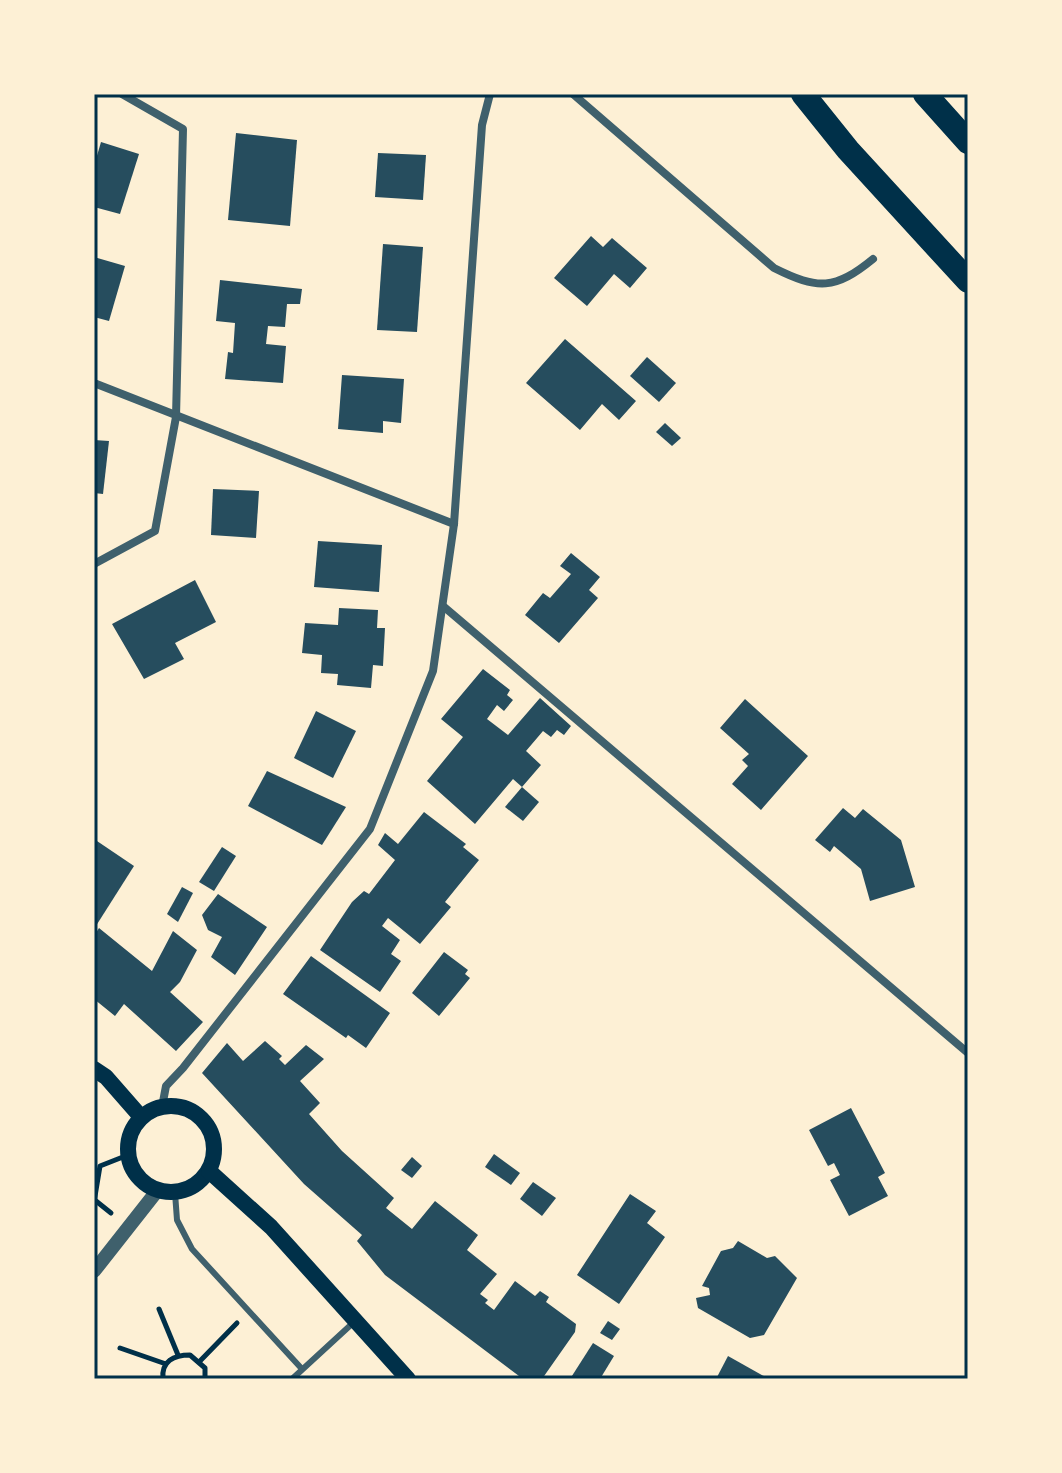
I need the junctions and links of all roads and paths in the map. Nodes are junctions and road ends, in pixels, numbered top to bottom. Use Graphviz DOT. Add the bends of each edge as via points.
graph roads {
  1 [pos="122,94"];
  2 [pos="490,94"];
  3 [pos="573,94"];
  4 [pos="803,94"];
  5 [pos="925,94"];
  6 [pos="968,142"];
  7 [pos="873,259"];
  8 [pos="968,281"];
  9 [pos="94,383"];
  10 [pos="176,417"];
  11 [pos="454,524"];
  12 [pos="94,564"];
  13 [pos="443,606"];
  14 [pos="968,1053"];
  15 [pos="94,1069"];
  16 [pos="162,1107"];
  17 [pos="141,1117"];
  18 [pos="128,1155"];
  19 [pos="209,1171"];
  20 [pos="157,1191"];
  21 [pos="175,1193"];
  22 [pos="95,1202"];
  23 [pos="112,1214"];
  24 [pos="94,1271"];
  25 [pos="159,1309"];
  26 [pos="249,1311"];
  27 [pos="354,1322"];
  28 [pos="120,1348"];
  29 [pos="178,1355"];
  30 [pos="200,1361"];
  31 [pos="166,1364"];
  32 [pos="302,1369"];
  33 [pos="206,1378"];
  34 [pos="163,1379"];
  35 [pos="214,1379"];
  36 [pos="292,1379"];
  37 [pos="408,1379"];
  1 -- 10 [label="street" via="183,129"];
  2 -- 11 [label="street" via="482,125"];
  3 -- 7 [label="street" via="774,268 802,282 832,285"];
  4 -- 8 [label="highway"];
  5 -- 6 [label="highway"];
  9 -- 10 [label="street"];
  10 -- 11 [label="street"];
  10 -- 12 [label="street" via="155,531"];
  11 -- 13 [label="street"];
  13 -- 14 [label="street"];
  13 -- 16 [label="street" via="433,671 370,829 166,1086"];
  15 -- 17 [label="main road"];
  16 -- 17 [label="main road"];
  16 -- 19 [label="main road" via="182,1107 212,1132 215,1152"];
  17 -- 18 [label="main road" via="130,1135"];
  18 -- 20 [label="main road" via="133,1171"];
  18 -- 22 [label="path" via="100,1166"];
  19 -- 21 [label="main road" via="195,1187"];
  19 -- 27 [label="main road" via="271,1227"];
  20 -- 21 [label="main road"];
  20 -- 24 [label="street"];
  21 -- 26 [label="lane" via="177,1220 192,1249"];
  22 -- 23 [label="path"];
  25 -- 29 [label="path"];
  26 -- 30 [label="path"];
  26 -- 32 [label="lane"];
  27 -- 32 [label="lane"];
  27 -- 37 [label="main road"];
  28 -- 31 [label="path"];
  29 -- 30 [label="path"];
  29 -- 31 [label="path"];
  30 -- 33 [label="path"];
  31 -- 34 [label="path"];
  32 -- 36 [label="lane"];
  33 -- 35 [label="path"];
}
